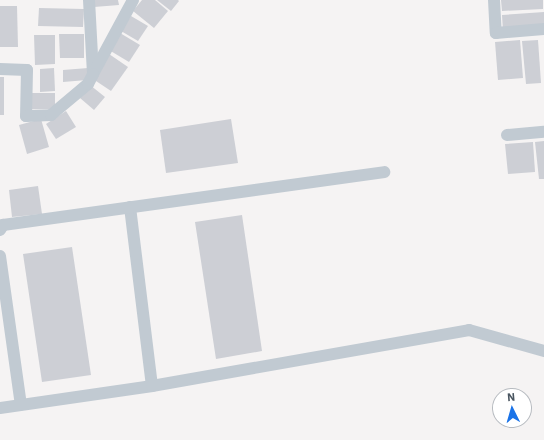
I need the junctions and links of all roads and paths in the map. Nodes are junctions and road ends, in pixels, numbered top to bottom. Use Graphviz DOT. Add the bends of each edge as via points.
graph roads {
  1 [pos="89,0"];
  2 [pos="133,0"];
  3 [pos="494,0"];
  4 [pos="544,30"];
  5 [pos="0,69"];
  6 [pos="93,74"];
  7 [pos="544,132"];
  8 [pos="507,135"];
  9 [pos="384,172"];
  10 [pos="130,207"];
  11 [pos="0,230"];
  12 [pos="0,256"];
  13 [pos="544,351"];
  14 [pos="152,386"];
  15 [pos="21,405"];
  16 [pos="0,408"];
  1 -- 6 [label="street"];
  2 -- 6 [label="street"];
  3 -- 4 [label="street" via="496,32"];
  5 -- 6 [label="street" via="27,70 26,116 51,115 88,84"];
  7 -- 8 [label="street"];
  9 -- 10 [label="street"];
  10 -- 11 [label="street" via="2,225"];
  10 -- 14 [label="street"];
  12 -- 15 [label="street"];
  13 -- 14 [label="street" via="469,330"];
  14 -- 15 [label="street"];
  15 -- 16 [label="street"];
}
